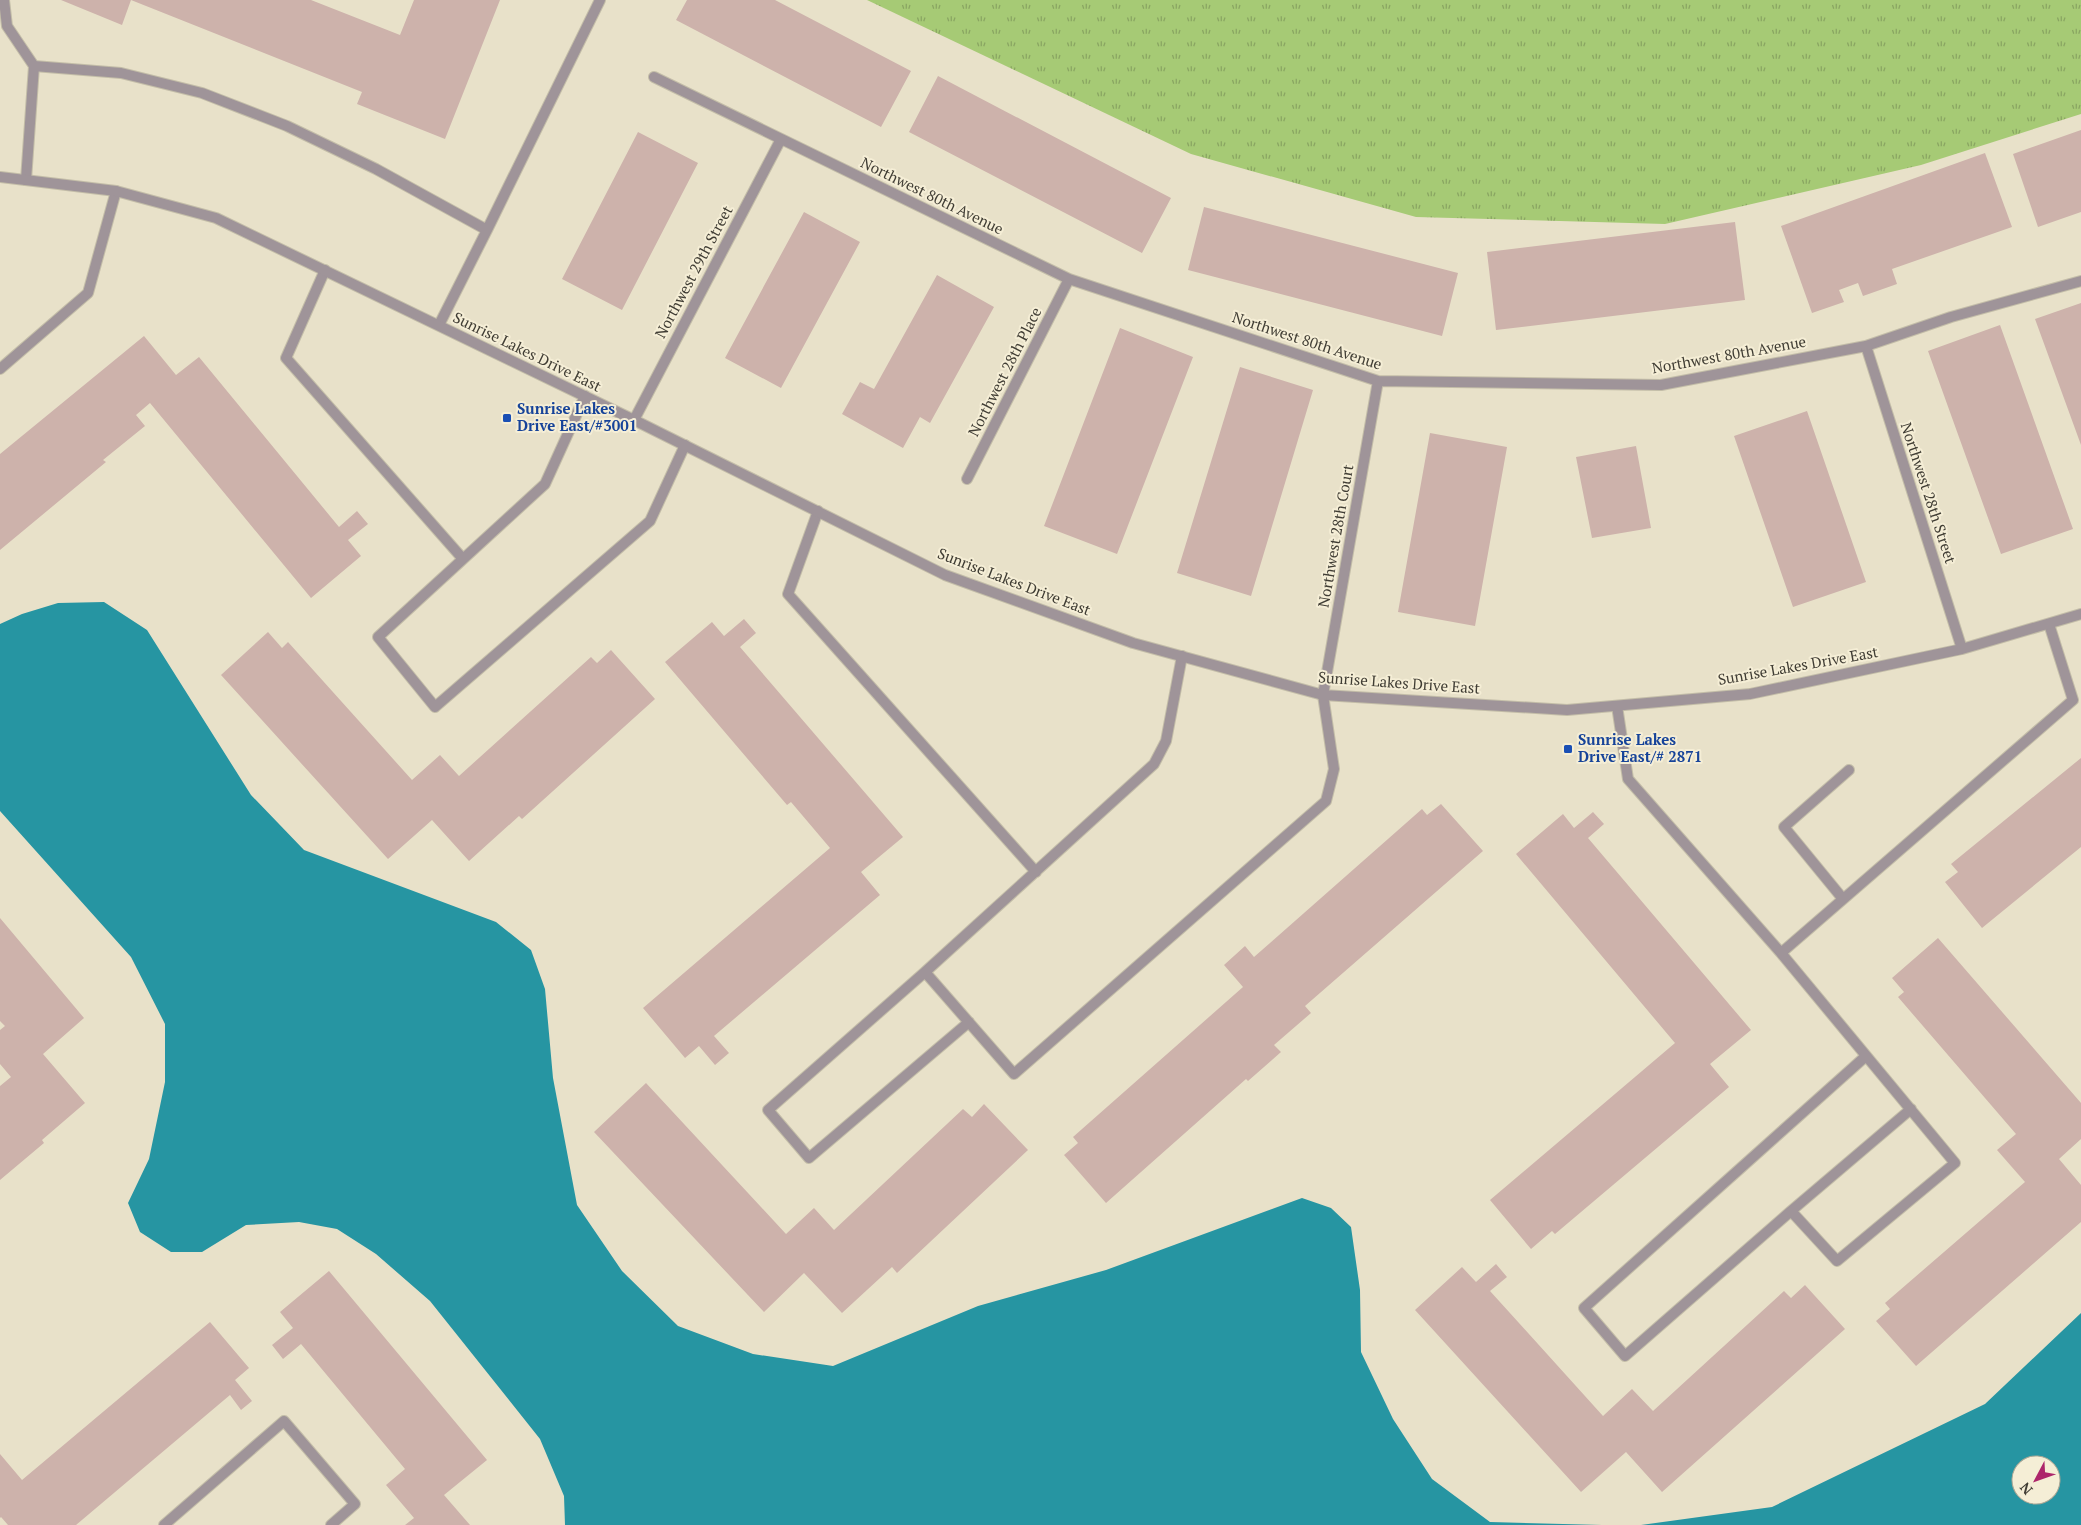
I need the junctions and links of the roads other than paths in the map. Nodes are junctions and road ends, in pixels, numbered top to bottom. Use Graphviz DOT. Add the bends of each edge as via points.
graph roads {
  1 [pos="4,0"];
  2 [pos="600,0"];
  3 [pos="34,66"];
  4 [pos="654,78"];
  5 [pos="781,139"];
  6 [pos="0,177"];
  7 [pos="26,180"];
  8 [pos="116,191"];
  9 [pos="487,230"];
  10 [pos="324,270"];
  11 [pos="1069,279"];
  12 [pos="2081,281"];
  13 [pos="439,325"];
  14 [pos="1866,346"];
  15 [pos="0,369"];
  16 [pos="1378,381"];
  17 [pos="585,396"];
  18 [pos="634,420"];
  19 [pos="685,445"];
  20 [pos="967,479"];
  21 [pos="818,511"];
  22 [pos="463,559"];
  23 [pos="2081,614"];
  24 [pos="2049,624"];
  25 [pos="1962,649"];
  26 [pos="1182,656"];
  27 [pos="1323,695"];
  28 [pos="1617,706"];
  29 [pos="1849,770"];
  30 [pos="1036,872"];
  31 [pos="1843,899"];
  32 [pos="1781,953"];
  33 [pos="924,972"];
  34 [pos="969,1022"];
  35 [pos="1866,1056"];
  36 [pos="1911,1109"];
  37 [pos="1791,1211"];
  38 [pos="164,1525"];
  39 [pos="331,1525"];
  1 -- 3 [label="street" via="7,26"];
  2 -- 9 [label="street"];
  3 -- 7 [label="street"];
  3 -- 9 [label="street" via="121,73 202,92 340,152"];
  4 -- 5 [label="street, Northwest 80th Avenue"];
  5 -- 11 [label="street, Northwest 80th Avenue"];
  5 -- 18 [label="street, Northwest 29th Street"];
  6 -- 7 [label="street, Sunrise Lakes Drive East"];
  7 -- 8 [label="street, Sunrise Lakes Drive East"];
  8 -- 10 [label="street, Sunrise Lakes Drive East" via="216,218"];
  8 -- 15 [label="street" via="88,293"];
  9 -- 13 [label="street"];
  10 -- 13 [label="street, Sunrise Lakes Drive East"];
  10 -- 22 [label="street" via="286,358"];
  11 -- 16 [label="street, Northwest 80th Avenue"];
  11 -- 20 [label="street, Northwest 28th Place"];
  12 -- 14 [label="street, Northwest 80th Avenue" via="1951,317"];
  13 -- 17 [label="street, Sunrise Lakes Drive East"];
  14 -- 16 [label="street, Northwest 80th Avenue" via="1661,385"];
  14 -- 25 [label="street, Northwest 28th Street"];
  16 -- 27 [label="street, Northwest 28th Court"];
  17 -- 18 [label="street, Sunrise Lakes Drive East"];
  17 -- 22 [label="street" via="545,484"];
  18 -- 19 [label="street, Sunrise Lakes Drive East"];
  19 -- 21 [label="street, Sunrise Lakes Drive East"];
  19 -- 22 [label="street" via="650,521 435,707 378,637"];
  21 -- 26 [label="street, Sunrise Lakes Drive East" via="945,575 1133,643"];
  21 -- 30 [label="street" via="788,594"];
  23 -- 24 [label="street, Sunrise Lakes Drive East"];
  24 -- 25 [label="street, Sunrise Lakes Drive East"];
  24 -- 31 [label="street" via="2073,700"];
  25 -- 28 [label="street, Sunrise Lakes Drive East" via="1750,694"];
  26 -- 27 [label="street, Sunrise Lakes Drive East"];
  26 -- 30 [label="street" via="1166,741 1154,764"];
  27 -- 28 [label="street, Sunrise Lakes Drive East" via="1567,710"];
  27 -- 34 [label="street, Northwest 28th Court" via="1334,769 1326,801 1014,1074"];
  28 -- 32 [label="street" via="1628,779"];
  29 -- 31 [label="street" via="1784,827"];
  30 -- 33 [label="street"];
  31 -- 32 [label="street"];
  32 -- 35 [label="street"];
  33 -- 34 [label="street"];
  33 -- 34 [label="street" via="768,1110 809,1158"];
  35 -- 36 [label="street"];
  35 -- 37 [label="street" via="1584,1308 1626,1356"];
  36 -- 37 [label="street"];
  36 -- 37 [label="street" via="1955,1163 1837,1261"];
  38 -- 39 [label="street" via="284,1421 355,1504"];
}
